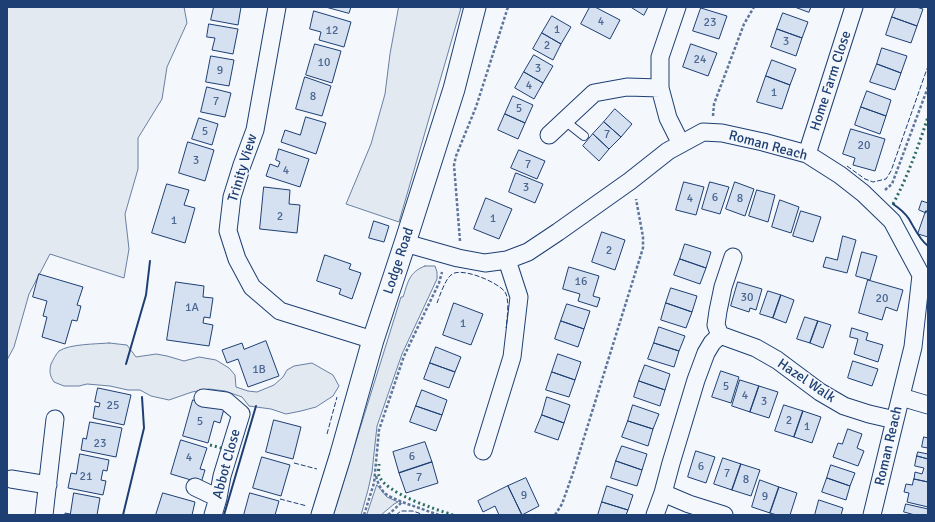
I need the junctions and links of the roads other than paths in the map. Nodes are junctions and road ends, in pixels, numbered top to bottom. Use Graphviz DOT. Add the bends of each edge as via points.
graph roads {
  1 [pos="277,7"];
  2 [pos="475,7"];
  3 [pos="677,7"];
  4 [pos="854,7"];
  5 [pos="660,88"];
  6 [pos="565,120"];
  7 [pos="549,135"];
  8 [pos="584,136"];
  9 [pos="681,144"];
  10 [pos="807,154"];
  11 [pos="405,243"];
  12 [pos="733,258"];
  13 [pos="507,260"];
  14 [pos="925,273"];
  15 [pos="720,335"];
  16 [pos="373,340"];
  17 [pos="901,397"];
  18 [pos="202,398"];
  19 [pos="928,406"];
  20 [pos="55,419"];
  21 [pos="895,420"];
  22 [pos="484,451"];
  23 [pos="12,479"];
  24 [pos="48,485"];
  25 [pos="195,487"];
  26 [pos="663,493"];
  27 [pos="218,498"];
  28 [pos="44,515"];
  29 [pos="213,515"];
  30 [pos="322,515"];
  31 [pos="655,515"];
  32 [pos="724,515"];
  33 [pos="872,515"];
  1 -- 16 [label="street, Trinity View" via="255,130 232,197 228,231 237,259 252,287 280,311"];
  2 -- 11 [label="street, Lodge Road" via="454,89"];
  3 -- 5 [label="street" via="660,57"];
  4 -- 10 [label="street, Home Farm Close"];
  5 -- 6 [label="street" via="628,87 594,93"];
  5 -- 9 [label="street" via="668,118"];
  6 -- 7 [label="street"];
  6 -- 8 [label="lane"];
  9 -- 10 [label="street, Roman Reach" via="703,132 712,132"];
  9 -- 13 [label="street, Roman Reach" via="558,232 528,252"];
  10 -- 14 [label="street, Roman Reach" via="863,193 892,221"];
  11 -- 13 [label="street, Roman Reach" via="485,263"];
  11 -- 16 [label="street, Lodge Road"];
  12 -- 15 [label="street" via="718,311 716,325"];
  13 -- 22 [label="street" via="519,297 512,357"];
  14 -- 17 [label="street, Roman Reach" via="913,347"];
  15 -- 21 [label="street, Hazel Walk" via="756,348 777,360 820,392 844,406"];
  15 -- 26 [label="street" via="709,348 696,380"];
  16 -- 30 [label="street, Lodge Road"];
  17 -- 19 [label="street"];
  17 -- 21 [label="street, Roman Reach"];
  18 -- 27 [label="street, Abbot Close" via="226,401 241,414"];
  20 -- 24 [label="street"];
  21 -- 33 [label="street, Roman Reach"];
  23 -- 24 [label="street"];
  24 -- 28 [label="street"];
  25 -- 27 [label="street"];
  26 -- 31 [label="street"];
  26 -- 32 [label="street"];
  27 -- 29 [label="street, Abbot Close"];
}
